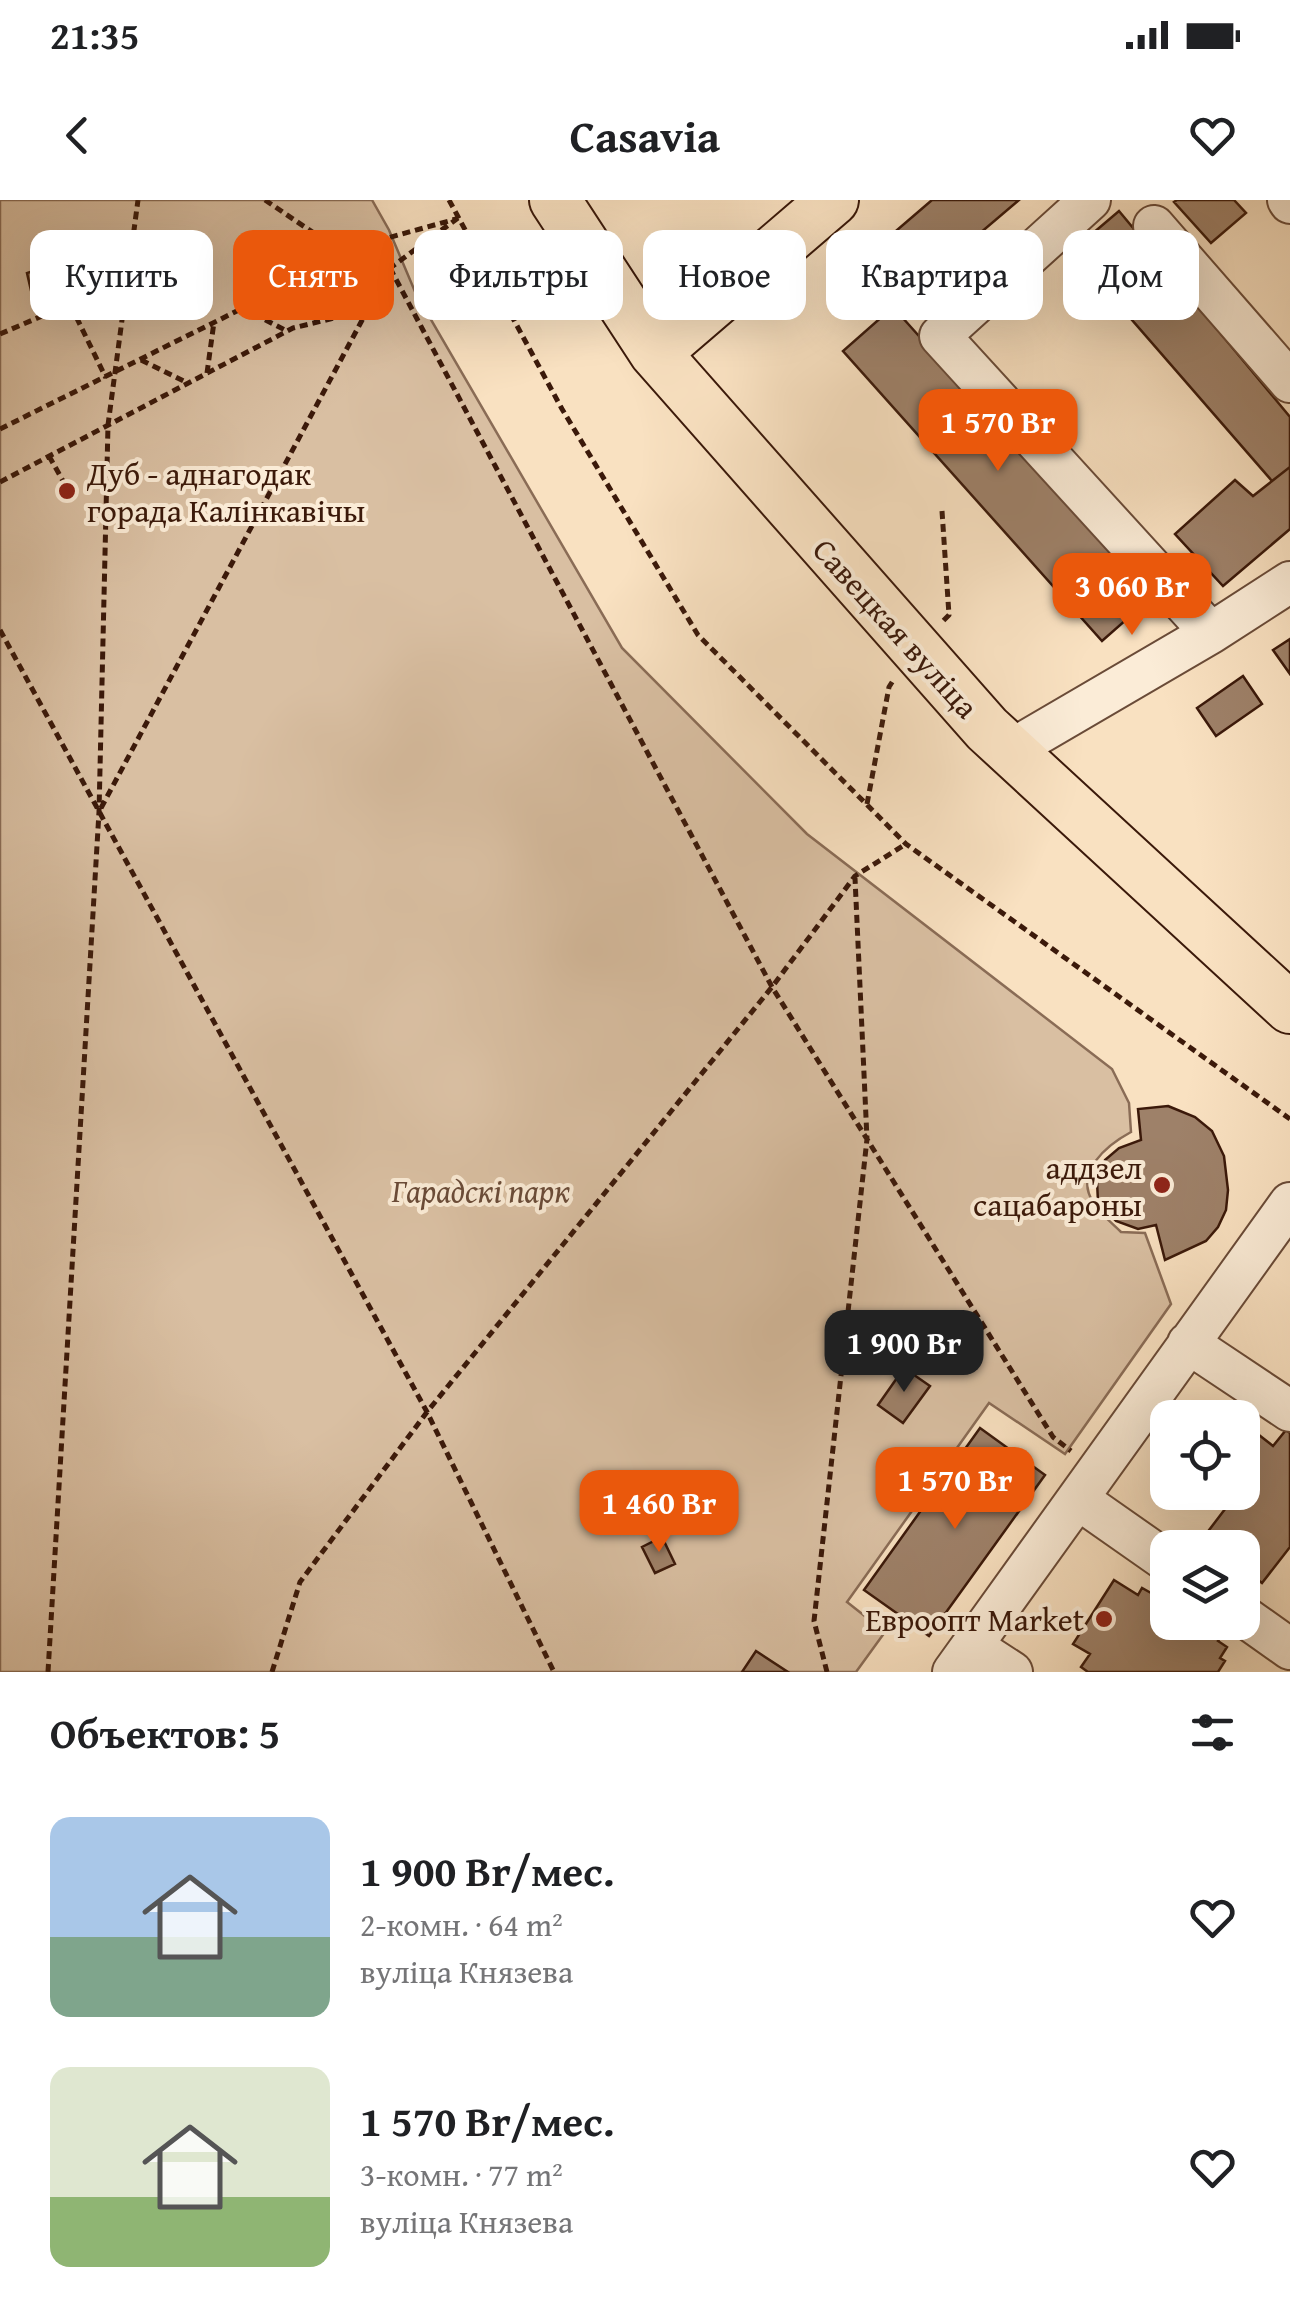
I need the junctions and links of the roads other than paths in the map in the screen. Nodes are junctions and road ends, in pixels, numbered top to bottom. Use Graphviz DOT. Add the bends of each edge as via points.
graph roads {
  1 [pos="555,200"];
  2 [pos="833,200"];
  3 [pos="1090,200"];
  4 [pos="1154,226"];
  5 [pos="655,353"];
  6 [pos="1290,382"];
  7 [pos="1290,582"];
  8 [pos="1210,633"];
  9 [pos="1009,752"];
  10 [pos="1290,1008"];
  11 [pos="1290,1203"];
  12 [pos="1188,1343"];
  13 [pos="1290,1411"];
  14 [pos="1088,1485"];
  15 [pos="1150,1545"];
  16 [pos="1260,1628"];
  17 [pos="1290,1649"];
  18 [pos="962,1659"];
  19 [pos="1012,1672"];
  1 -- 5 [label="main road, Савецкая вуліца"];
  2 -- 5 [label="main road"];
  3 -- 8 [label="street" via="940,336"];
  4 -- 6 [label="street"];
  5 -- 9 [label="main road, Савецкая вуліца"];
  7 -- 8 [label="street"];
  8 -- 9 [label="street"];
  9 -- 10 [label="main road, Савецкая вуліца"];
  11 -- 12 [label="street"];
  12 -- 13 [label="street"];
  12 -- 14 [label="street"];
  14 -- 15 [label="street"];
  14 -- 18 [label="street"];
  16 -- 17 [label="street"];
  18 -- 19 [label="street"];
}
